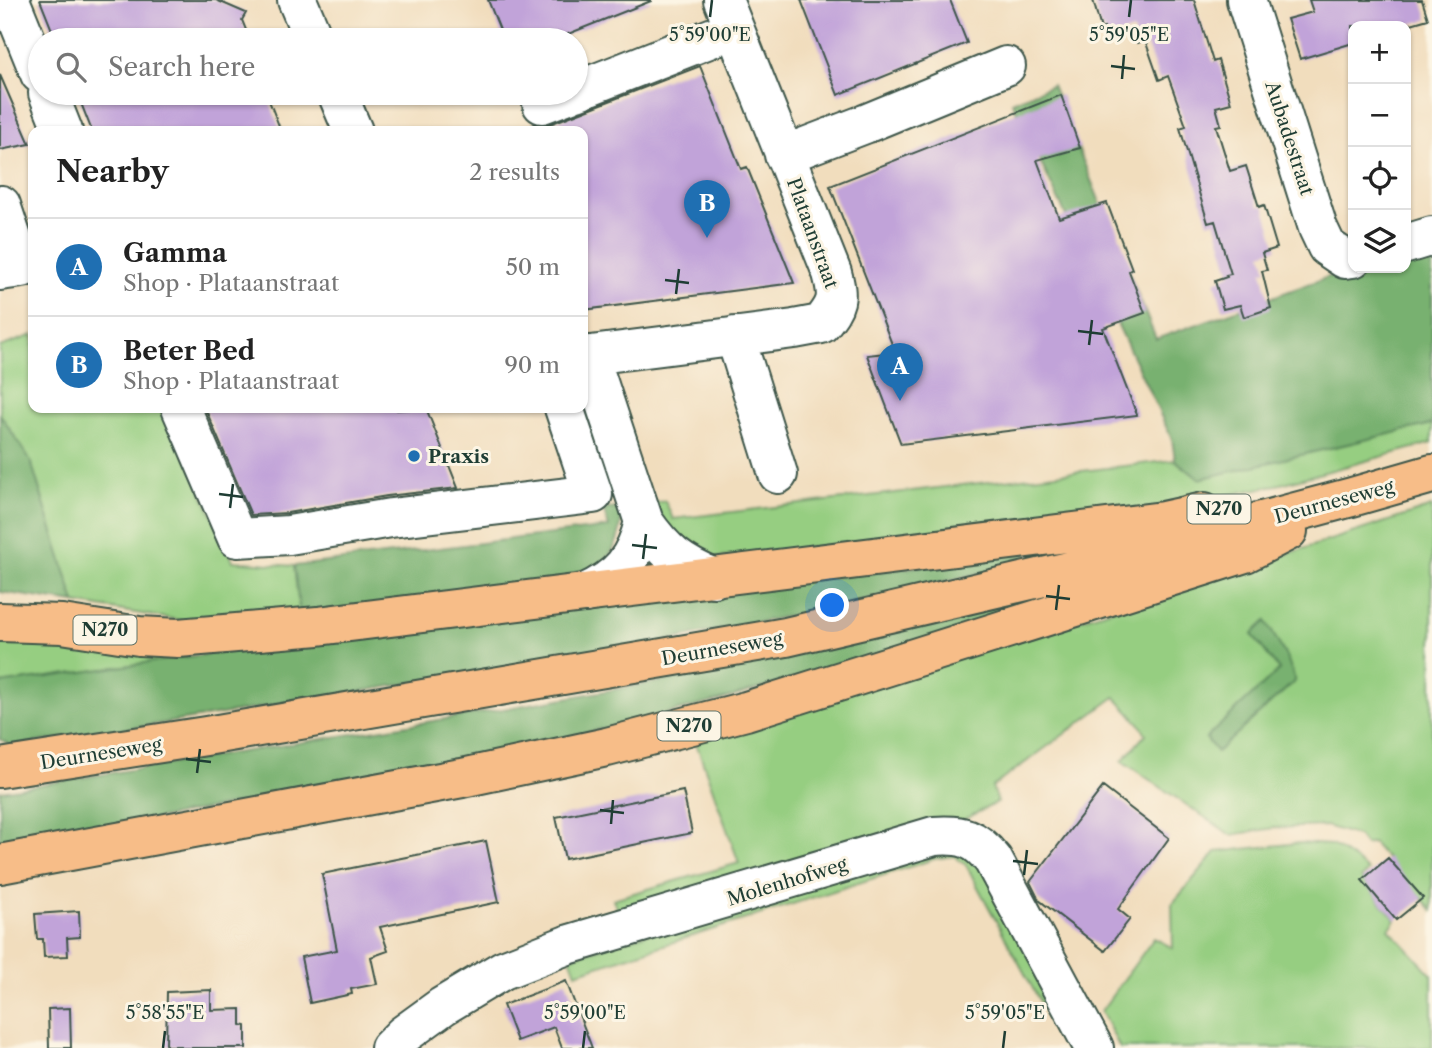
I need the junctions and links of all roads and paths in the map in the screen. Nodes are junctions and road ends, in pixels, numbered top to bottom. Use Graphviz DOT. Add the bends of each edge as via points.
graph roads {
  1 [pos="10,0"];
  2 [pos="297,0"];
  3 [pos="1246,0"];
  4 [pos="729,14"];
  5 [pos="309,28"];
  6 [pos="24,59"];
  7 [pos="1006,66"];
  8 [pos="588,84"];
  9 [pos="53,105"];
  10 [pos="342,105"];
  11 [pos="61,126"];
  12 [pos="351,126"];
  13 [pos="784,155"];
  14 [pos="1,205"];
  15 [pos="1432,236"];
  16 [pos="1411,242"];
  17 [pos="1348,259"];
  18 [pos="0,271"];
  19 [pos="735,337"];
  20 [pos="588,355"];
  21 [pos="588,361"];
  22 [pos="183,413"];
  23 [pos="566,413"];
  24 [pos="778,474"];
  25 [pos="1432,474"];
  26 [pos="1352,498"];
  27 [pos="645,522"];
  28 [pos="714,578"];
  29 [pos="585,593"];
  30 [pos="0,622"];
  31 [pos="0,768"];
  32 [pos="0,864"];
  33 [pos="390,1048"];
  34 [pos="1094,1048"];
  1 -- 6 [label="street"];
  2 -- 5 [label="street"];
  3 -- 17 [label="street, Aubadestraat" via="1318,228 1326,247"];
  4 -- 8 [label="street"];
  4 -- 13 [label="street, Plataanstraat"];
  7 -- 13 [label="street"];
  9 -- 11 [label="street"];
  10 -- 12 [label="street"];
  13 -- 19 [label="street, Plataanstraat" via="832,273 835,306 821,324"];
  14 -- 18 [label="street" via="22,268"];
  15 -- 16 [label="street"];
  19 -- 20 [label="street, Plataanstraat"];
  19 -- 24 [label="street"];
  21 -- 27 [label="street, Plataanstraat"];
  22 -- 23 [label="street" via="237,538 593,494"];
  25 -- 26 [label="main road, Deurneseweg / N270"];
  26 -- 28 [label="main road, N270" via="1232,506 1163,521"];
  26 -- 31 [label="main road, Deurneseweg / N270" via="1108,562 786,637"];
  26 -- 32 [label="main road, N270" via="1245,553 746,711 462,778"];
  27 -- 28 [label="street, Plataanstraat" via="674,557"];
  27 -- 29 [label="street" via="625,566"];
  28 -- 29 [label="main road, N270"];
  29 -- 30 [label="main road, N270" via="178,638 62,624"];
  33 -- 34 [label="street, Molenhofweg" via="443,1006 503,970 567,945 934,836 954,835 972,840 993,860"];
}
